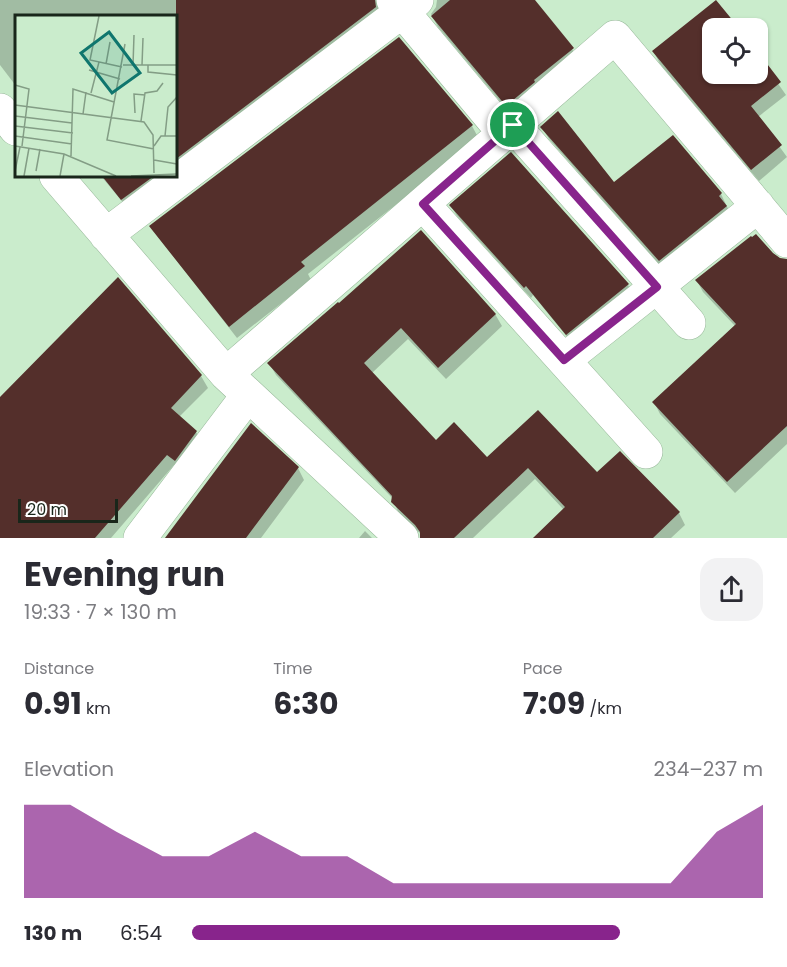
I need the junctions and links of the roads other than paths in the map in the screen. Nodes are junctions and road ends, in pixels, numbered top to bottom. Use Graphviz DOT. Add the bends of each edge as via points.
graph roads {
  1 [pos="404,4"];
  2 [pos="0,110"];
  3 [pos="15,128"];
  4 [pos="508,129"];
  5 [pos="57,177"];
  6 [pos="423,204"];
  7 [pos="758,206"];
  8 [pos="106,235"];
  9 [pos="787,241"];
  10 [pos="657,287"];
  11 [pos="689,323"];
  12 [pos="564,360"];
  13 [pos="237,384"];
  14 [pos="646,452"];
  15 [pos="152,534"];
  16 [pos="402,538"];
  1 -- 4 [label="street"];
  1 -- 8 [label="street"];
  2 -- 3 [label="street"];
  4 -- 6 [label="street"];
  4 -- 7 [label="street" via="615,37"];
  4 -- 10 [label="street"];
  5 -- 8 [label="street"];
  6 -- 12 [label="street"];
  6 -- 13 [label="street"];
  7 -- 9 [label="street"];
  7 -- 10 [label="street"];
  8 -- 13 [label="street"];
  10 -- 11 [label="street"];
  10 -- 12 [label="street"];
  12 -- 14 [label="street"];
  13 -- 15 [label="street"];
  13 -- 16 [label="street"];
}
